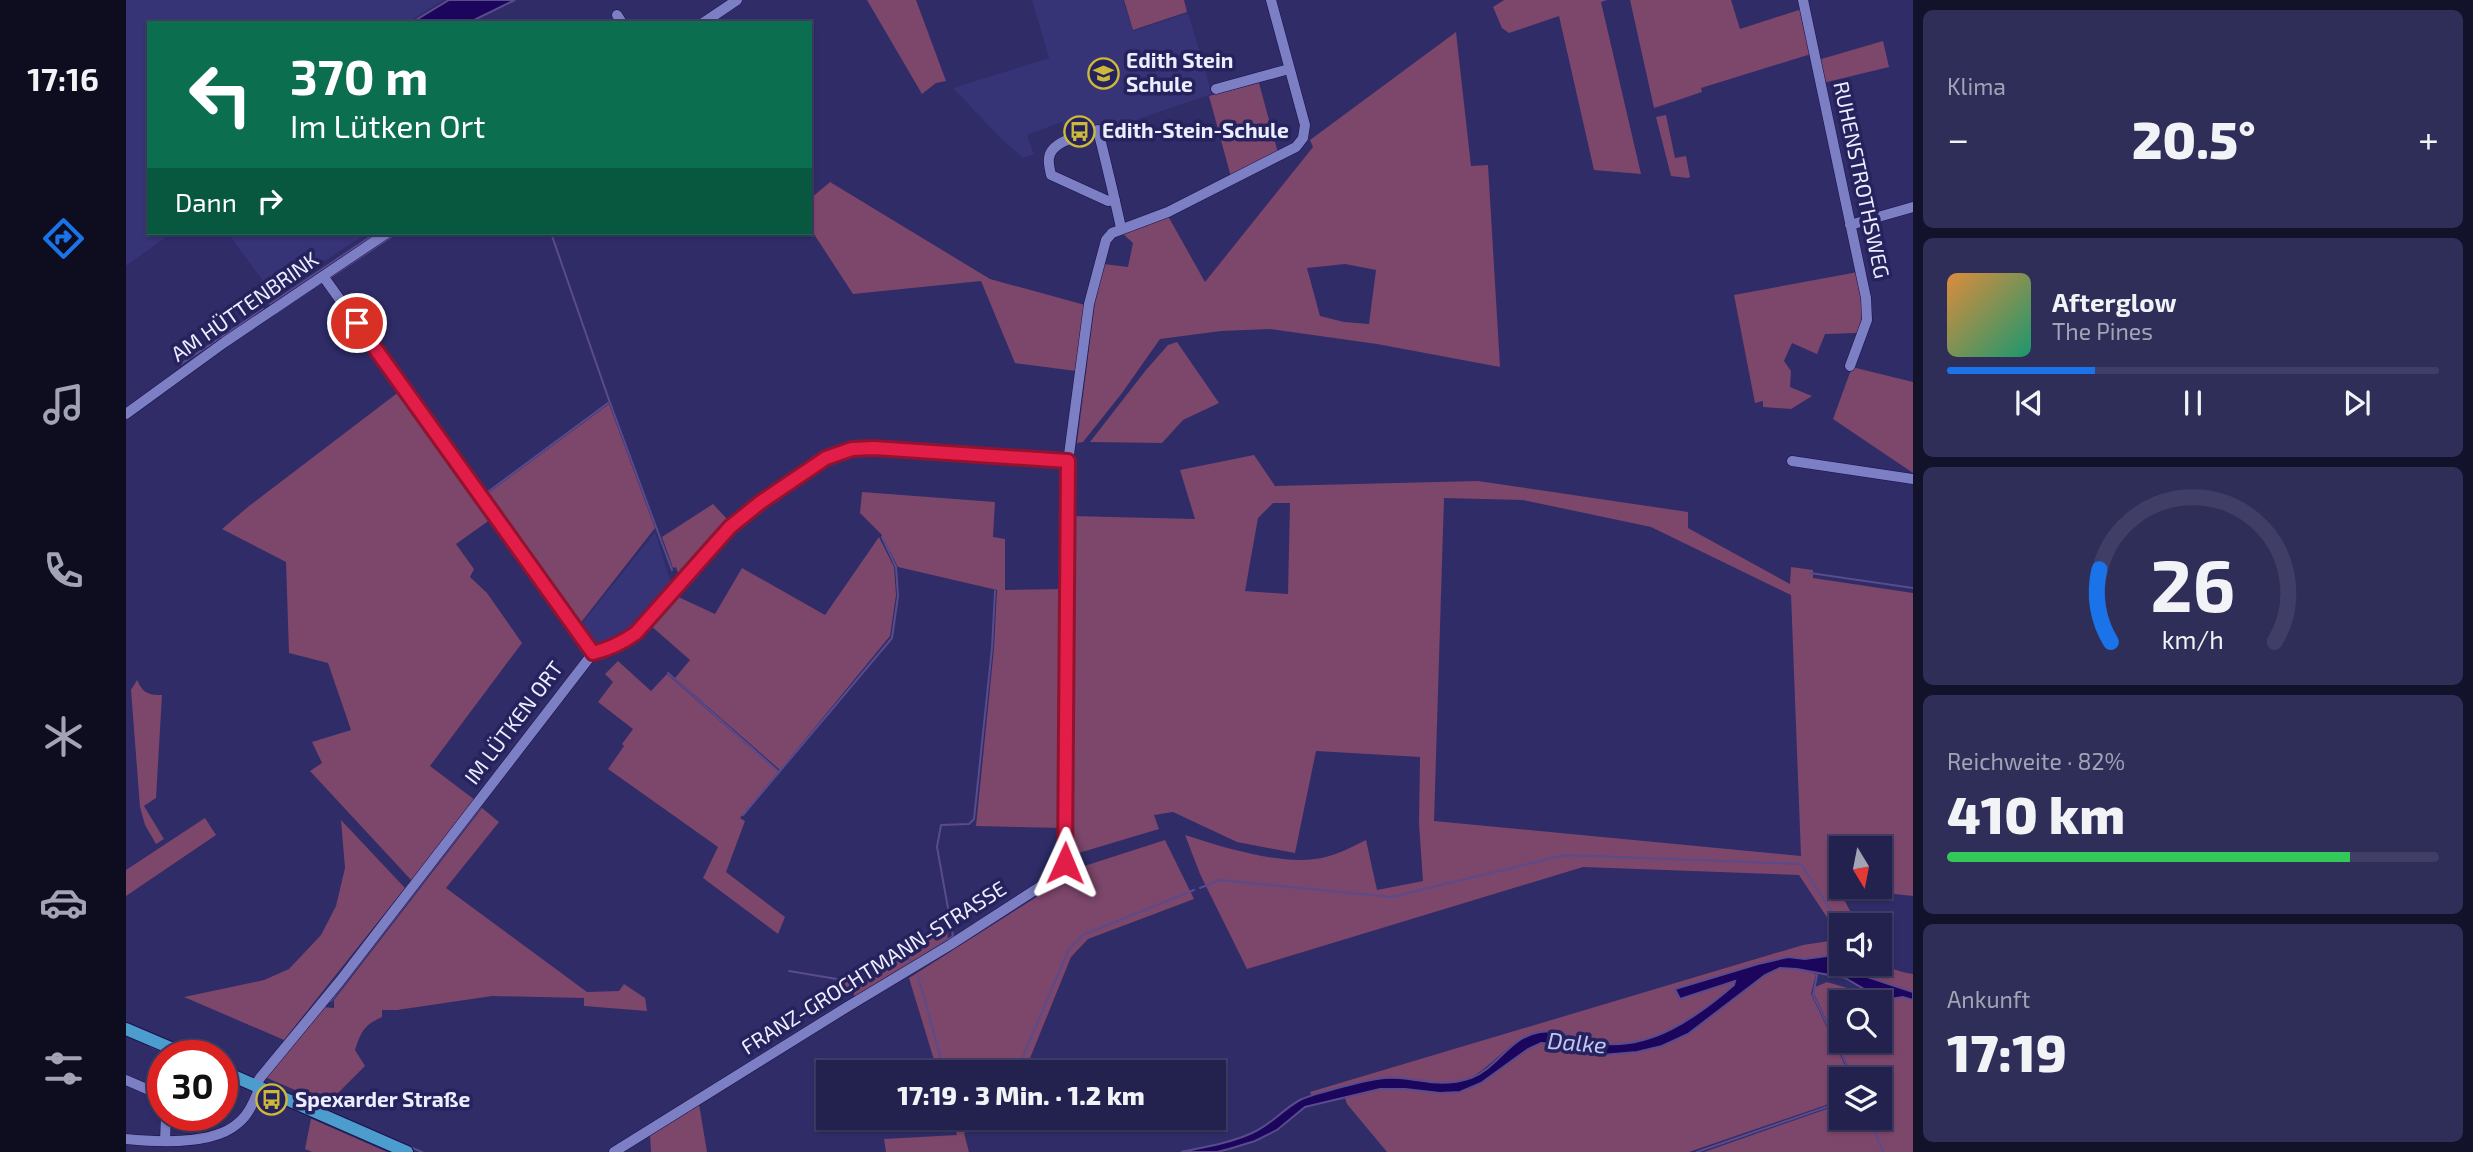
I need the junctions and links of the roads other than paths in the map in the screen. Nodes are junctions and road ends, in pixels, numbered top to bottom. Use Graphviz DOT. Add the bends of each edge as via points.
graph roads {
  1 [pos="737,0"];
  2 [pos="1270,0"];
  3 [pos="1803,0"];
  4 [pos="706,21"];
  5 [pos="1289,69"];
  6 [pos="1216,89"];
  7 [pos="1115,200"];
  8 [pos="1913,207"];
  9 [pos="1850,225"];
  10 [pos="1121,228"];
  11 [pos="384,235"];
  12 [pos="323,276"];
  13 [pos="1850,366"];
  14 [pos="126,414"];
  15 [pos="1068,461"];
  16 [pos="1792,461"];
  17 [pos="1913,479"];
  18 [pos="593,653"];
  19 [pos="126,1028"];
  20 [pos="153,1040"];
  21 [pos="238,1078"];
  22 [pos="126,1080"];
  23 [pos="257,1086"];
  24 [pos="147,1089"];
  25 [pos="165,1131"];
  26 [pos="126,1139"];
  27 [pos="165,1141"];
  28 [pos="407,1152"];
  29 [pos="614,1152"];
  1 -- 4 [label="street"];
  2 -- 5 [label="street"];
  3 -- 9 [label="street, RUHENSTROTHSWEG"];
  5 -- 6 [label="street"];
  5 -- 10 [label="street" via="1305,125 1300,144 1168,212"];
  7 -- 7 [label="street" via="1098,131 1054,148 1048,159 1051,175"];
  7 -- 10 [label="street"];
  8 -- 9 [label="street"];
  9 -- 13 [label="street, RUHENSTROTHSWEG" via="1867,311"];
  10 -- 15 [label="street, FRANZ-GROCHTMANN-STRASSE" via="1106,240 1089,304"];
  11 -- 12 [label="street, AM HÜTTENBRINK"];
  12 -- 14 [label="street, AM HÜTTENBRINK"];
  12 -- 18 [label="street"];
  15 -- 18 [label="street, IM LÜTKEN ORT" via="874,448 838,453 730,527 636,633"];
  15 -- 29 [label="street, FRANZ-GROCHTMANN-STRASSE" via="1065,863 1060,872"];
  16 -- 17 [label="street"];
  18 -- 23 [label="street, IM LÜTKEN ORT"];
  19 -- 20 [label="main road"];
  21 -- 23 [label="main road"];
  22 -- 24 [label="street"];
  23 -- 27 [label="street, IM LÜTKEN ORT" via="250,1110 237,1125 220,1134"];
  23 -- 28 [label="main road"];
  25 -- 27 [label="street"];
  26 -- 27 [label="street, IM LÜTKEN ORT"];
}
